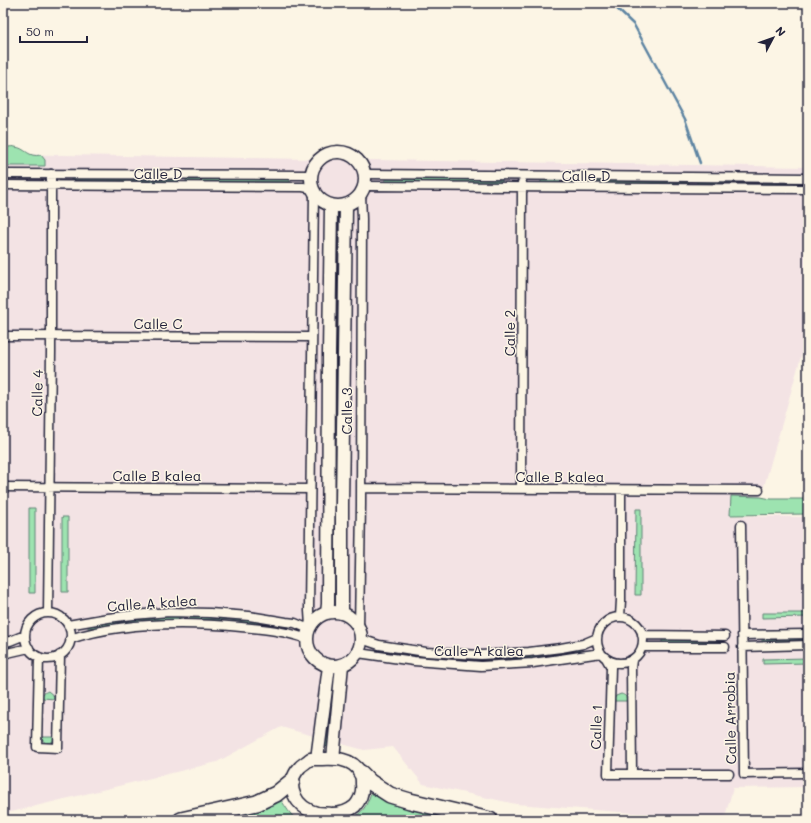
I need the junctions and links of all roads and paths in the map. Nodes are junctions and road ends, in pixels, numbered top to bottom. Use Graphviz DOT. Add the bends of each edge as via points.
graph roads {
  1 [pos="3,174"];
  2 [pos="51,174"];
  3 [pos="311,175"];
  4 [pos="522,176"];
  5 [pos="808,178"];
  6 [pos="3,185"];
  7 [pos="51,185"];
  8 [pos="364,185"];
  9 [pos="522,187"];
  10 [pos="808,189"];
  11 [pos="313,190"];
  12 [pos="331,206"];
  13 [pos="346,206"];
  14 [pos="3,336"];
  15 [pos="51,336"];
  16 [pos="312,337"];
  17 [pos="3,487"];
  18 [pos="49,488"];
  19 [pos="310,488"];
  20 [pos="361,488"];
  21 [pos="521,489"];
  22 [pos="621,490"];
  23 [pos="759,490"];
  24 [pos="741,525"];
  25 [pos="48,613"];
  26 [pos="327,613"];
  27 [pos="342,613"];
  28 [pos="620,617"];
  29 [pos="68,625"];
  30 [pos="309,631"];
  31 [pos="360,634"];
  32 [pos="808,634"];
  33 [pos="25,635"];
  34 [pos="642,635"];
  35 [pos="742,635"];
  36 [pos="725,636"];
  37 [pos="597,638"];
  38 [pos="70,639"];
  39 [pos="3,642"];
  40 [pos="808,645"];
  41 [pos="725,646"];
  42 [pos="742,646"];
  43 [pos="642,647"];
  44 [pos="29,648"];
  45 [pos="358,653"];
  46 [pos="3,654"];
  47 [pos="60,655"];
  48 [pos="603,655"];
  49 [pos="39,657"];
  50 [pos="632,660"];
  51 [pos="342,665"];
  52 [pos="329,666"];
  53 [pos="317,759"];
  54 [pos="333,759"];
  55 [pos="361,773"];
  56 [pos="808,773"];
  57 [pos="632,774"];
  58 [pos="729,774"];
  59 [pos="292,781"];
  60 [pos="318,817"];
  61 [pos="339,817"];
  62 [pos="181,820"];
  63 [pos="490,820"];
  1 -- 2 [label="street, Calle D"];
  2 -- 3 [label="street, Calle D"];
  2 -- 7 [label="street, Calle 4"];
  3 -- 8 [label="street" via="313,168 327,154 343,153 351,155 362,167"];
  3 -- 11 [label="street"];
  4 -- 5 [label="street, Calle D"];
  4 -- 8 [label="street, Calle D"];
  4 -- 9 [label="street, Calle 2"];
  6 -- 7 [label="street, Calle D"];
  7 -- 11 [label="street, Calle D" via="298,187"];
  7 -- 15 [label="street, Calle 4"];
  8 -- 9 [label="street, Calle D"];
  8 -- 13 [label="street" via="357,199"];
  8 -- 20 [label="street, Calle 3"];
  9 -- 10 [label="street, Calle D"];
  9 -- 21 [label="street, Calle 2"];
  11 -- 12 [label="street" via="318,198"];
  11 -- 16 [label="street"];
  12 -- 13 [label="street"];
  12 -- 26 [label="street, Calle 3"];
  13 -- 27 [label="street, Calle 3"];
  14 -- 15 [label="street, Calle C"];
  15 -- 16 [label="street, Calle C"];
  15 -- 18 [label="street, Calle 4"];
  16 -- 19 [label="street"];
  17 -- 18 [label="street, Calle B kalea"];
  18 -- 19 [label="street, Calle B kalea"];
  18 -- 25 [label="street, Calle 4"];
  19 -- 30 [label="street"];
  20 -- 21 [label="street, Calle B kalea"];
  20 -- 31 [label="street, Calle 3"];
  21 -- 22 [label="street, Calle B kalea"];
  22 -- 23 [label="street, Calle B kalea"];
  22 -- 28 [label="street"];
  24 -- 35 [label="street, Calle Arrobia"];
  25 -- 29 [label="street" via="60,616"];
  25 -- 33 [label="street" via="34,617 26,628"];
  26 -- 27 [label="street"];
  26 -- 30 [label="street" via="314,620"];
  27 -- 31 [label="street" via="355,622"];
  28 -- 34 [label="street" via="634,622"];
  28 -- 37 [label="street" via="607,621"];
  29 -- 30 [label="street, Calle A kalea" via="133,615 185,612 249,616 295,623"];
  29 -- 38 [label="street"];
  30 -- 38 [label="street, Calle A kalea" via="298,636 268,629 212,624 152,625 87,633"];
  30 -- 52 [label="street" via="307,644 310,652 321,663"];
  31 -- 37 [label="street, Calle A kalea" via="379,645 426,652 481,655 561,648 583,644"];
  31 -- 45 [label="street"];
  32 -- 35 [label="street"];
  33 -- 39 [label="street"];
  33 -- 44 [label="street"];
  34 -- 36 [label="street"];
  34 -- 43 [label="street"];
  35 -- 42 [label="street, Calle Arrobia"];
  37 -- 48 [label="street"];
  38 -- 47 [label="street" via="69,645"];
  40 -- 42 [label="street"];
  41 -- 43 [label="street"];
  42 -- 56 [label="street, Calle Arrobia" via="744,774"];
  43 -- 50 [label="street"];
  44 -- 46 [label="street"];
  44 -- 49 [label="street"];
  45 -- 48 [label="street, Calle A kalea" via="414,662 481,666"];
  45 -- 51 [label="street"];
  47 -- 49 [label="street" via="53,658"];
  47 -- 49 [label="street" via="58,748 37,746"];
  48 -- 50 [label="street" via="618,663"];
  48 -- 57 [label="street, Calle 1" via="611,667 608,774"];
  50 -- 57 [label="street"];
  51 -- 52 [label="street"];
  51 -- 54 [label="street"];
  52 -- 53 [label="street"];
  53 -- 54 [label="street"];
  53 -- 59 [label="street" via="310,759 300,766"];
  54 -- 55 [label="street" via="343,759 351,763"];
  55 -- 61 [label="street" via="363,787 359,801"];
  55 -- 63 [label="highway" via="390,795"];
  57 -- 58 [label="street, Calle 1"];
  59 -- 60 [label="street" via="293,793 299,802"];
  59 -- 62 [label="highway" via="276,794 257,803"];
  60 -- 61 [label="street"];
}
